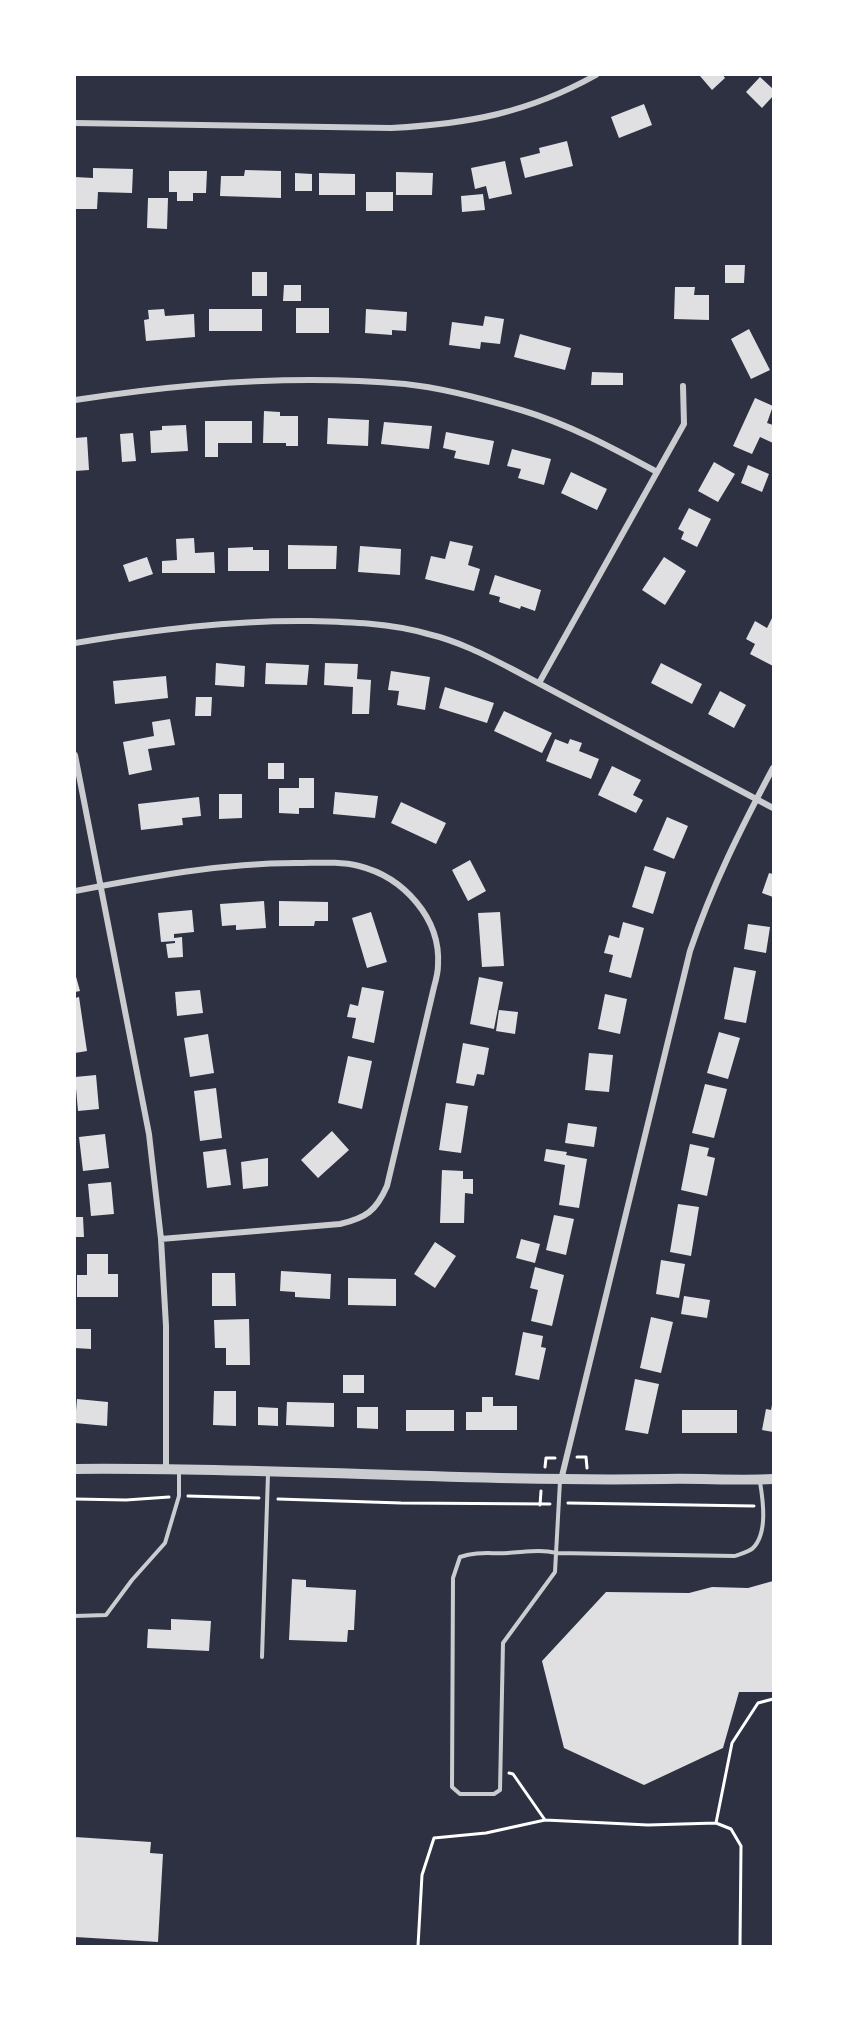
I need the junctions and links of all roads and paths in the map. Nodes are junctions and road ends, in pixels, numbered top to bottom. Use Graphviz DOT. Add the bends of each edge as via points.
graph roads {
  1 [pos="596,75"];
  2 [pos="75,123"];
  3 [pos="682,386"];
  4 [pos="75,400"];
  5 [pos="657,472"];
  6 [pos="75,643"];
  7 [pos="539,683"];
  8 [pos="75,755"];
  9 [pos="773,768"];
  10 [pos="757,799"];
  11 [pos="773,807"];
  12 [pos="101,886"];
  13 [pos="75,891"];
  14 [pos="161,1239"];
  15 [pos="166,1468"];
  16 [pos="179,1468"];
  17 [pos="75,1469"];
  18 [pos="269,1471"];
  19 [pos="773,1479"];
  20 [pos="561,1480"];
  21 [pos="760,1480"];
  22 [pos="179,1496"];
  23 [pos="267,1499"];
  24 [pos="75,1500"];
  25 [pos="560,1503"];
  26 [pos="765,1506"];
  27 [pos="557,1553"];
  28 [pos="75,1616"];
  29 [pos="262,1657"];
  30 [pos="773,1699"];
  31 [pos="500,1770"];
  32 [pos="545,1820"];
  33 [pos="716,1823"];
  34 [pos="418,1946"];
  35 [pos="740,1946"];
  1 -- 2 [label="street" via="531,105 486,118 439,125 392,128"];
  3 -- 5 [label="street" via="684,424"];
  4 -- 5 [label="street" via="241,382 407,384 523,411 578,431"];
  5 -- 7 [label="street"];
  6 -- 7 [label="street" via="141,632 273,621 384,625 471,648"];
  7 -- 10 [label="street"];
  8 -- 12 [label="street"];
  9 -- 10 [label="street"];
  10 -- 11 [label="street"];
  10 -- 20 [label="street" via="724,862 690,951"];
  12 -- 13 [label="street"];
  12 -- 14 [label="street" via="149,1134"];
  12 -- 14 [label="street" via="194,869 266,863 359,866 399,884 428,919 436,941 438,964 387,1186 372,1212 340,1224"];
  14 -- 15 [label="street" via="166,1326"];
  15 -- 16 [label="street"];
  15 -- 17 [label="street"];
  16 -- 18 [label="street"];
  16 -- 22 [label="lane"];
  18 -- 20 [label="street"];
  18 -- 23 [label="lane"];
  19 -- 21 [label="street"];
  20 -- 21 [label="street"];
  20 -- 25 [label="lane"];
  21 -- 26 [label="lane"];
  22 -- 23 [label="path"];
  22 -- 24 [label="path"];
  22 -- 28 [label="lane" via="165,1543 106,1615"];
  23 -- 25 [label="path" via="540,1506"];
  23 -- 29 [label="lane"];
  25 -- 26 [label="path"];
  25 -- 27 [label="lane"];
  26 -- 27 [label="lane" via="762,1531 753,1548 735,1556"];
  27 -- 31 [label="lane" via="555,1572 503,1642"];
  27 -- 31 [label="lane" via="472,1552 460,1557 453,1578 453,1786 460,1794 494,1794 500,1790"];
  30 -- 33 [label="path" via="758,1703 732,1743"];
  31 -- 32 [label="path" via="513,1774"];
  32 -- 33 [label="path" via="648,1825"];
  32 -- 34 [label="path" via="486,1833 434,1838 422,1875"];
  33 -- 35 [label="path" via="731,1829 741,1846"];
}
